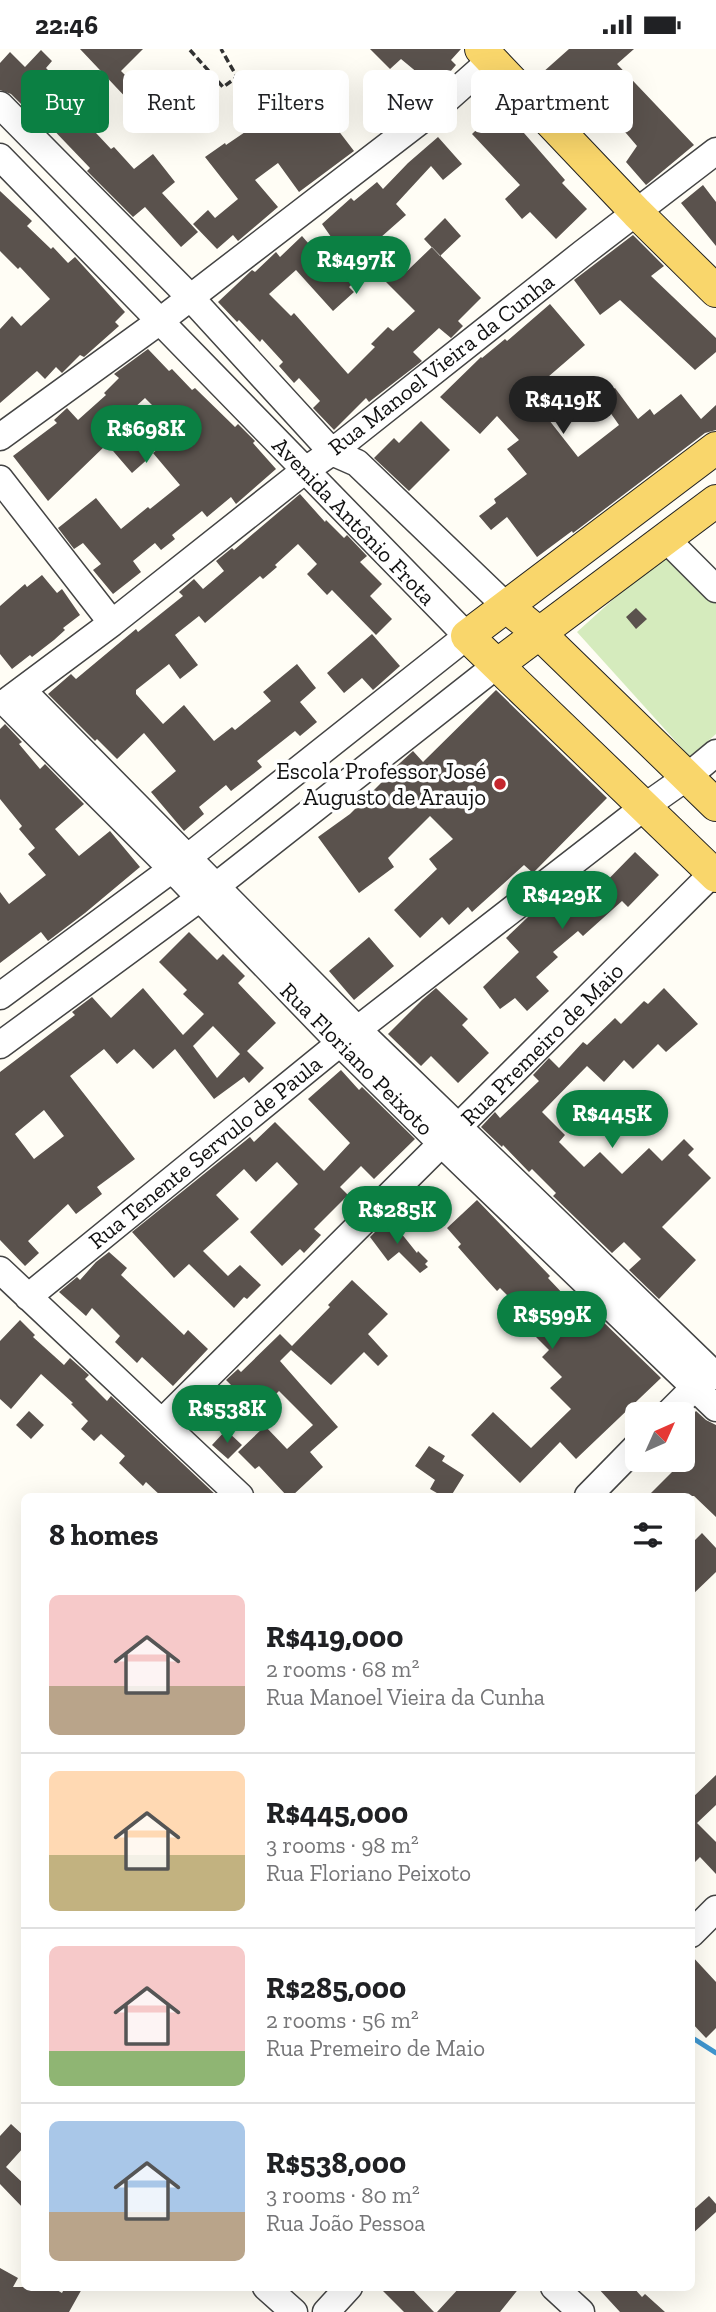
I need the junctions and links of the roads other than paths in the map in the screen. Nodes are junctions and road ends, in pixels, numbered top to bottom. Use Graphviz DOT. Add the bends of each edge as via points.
graph roads {
  1 [pos="486,54"];
  2 [pos="0,105"];
  3 [pos="716,151"];
  4 [pos="0,157"];
  5 [pos="637,213"];
  6 [pos="716,291"];
  7 [pos="190,297"];
  8 [pos="160,321"];
  9 [pos="0,437"];
  10 [pos="716,448"];
  11 [pos="332,451"];
  12 [pos="304,471"];
  13 [pos="0,479"];
  14 [pos="716,501"];
  15 [pos="667,539"];
  16 [pos="716,589"];
  17 [pos="507,607"];
  18 [pos="112,623"];
  19 [pos="540,634"];
  20 [pos="467,636"];
  21 [pos="497,666"];
  22 [pos="9,700"];
  23 [pos="716,753"];
  24 [pos="687,777"];
  25 [pos="716,806"];
  26 [pos="643,808"];
  27 [pos="179,863"];
  28 [pos="714,875"];
  29 [pos="208,893"];
  30 [pos="0,996"];
  31 [pos="348,1036"];
  32 [pos="0,1045"];
  33 [pos="450,1136"];
  34 [pos="0,1270"];
  35 [pos="29,1297"];
  36 [pos="709,1375"];
  37 [pos="681,1402"];
  38 [pos="716,1408"];
  39 [pos="162,1422"];
  40 [pos="625,1458"];
  41 [pos="237,1493"];
  42 [pos="591,1493"];
  43 [pos="270,2291"];
  44 [pos="345,2291"];
  45 [pos="558,2291"];
  46 [pos="294,2312"];
  47 [pos="326,2312"];
  48 [pos="581,2312"];
  1 -- 5 [label="main road"];
  1 -- 7 [label="street" via="437,108"];
  2 -- 7 [label="street, Avenida Antônio Frota"];
  3 -- 5 [label="street, Rua Manoel Vieira da Cunha"];
  4 -- 8 [label="street, Avenida Antônio Frota"];
  5 -- 6 [label="main road"];
  5 -- 11 [label="street, Rua Manoel Vieira da Cunha"];
  7 -- 8 [label="street"];
  7 -- 11 [label="street, Avenida Antônio Frota"];
  8 -- 9 [label="street"];
  8 -- 12 [label="street, Avenida Antônio Frota"];
  10 -- 17 [label="main road"];
  11 -- 12 [label="street, Rua Manoel Vieira da Cunha"];
  11 -- 17 [label="street, Avenida Antônio Frota" via="357,463"];
  12 -- 18 [label="street, Rua Manoel Vieira da Cunha"];
  12 -- 20 [label="street, Avenida Antônio Frota"];
  13 -- 18 [label="street"];
  14 -- 15 [label="main road"];
  15 -- 16 [label="street"];
  15 -- 19 [label="main road"];
  17 -- 19 [label="main road, Avenida Antônio Frota"];
  17 -- 20 [label="main road"];
  18 -- 22 [label="street, Rua Manoel Vieira da Cunha"];
  19 -- 21 [label="main road"];
  19 -- 24 [label="main road, Avenida Antônio Frota"];
  20 -- 21 [label="main road, Avenida Antônio Frota"];
  20 -- 27 [label="street"];
  21 -- 26 [label="main road, Avenida Antônio Frota"];
  21 -- 29 [label="street"];
  22 -- 27 [label="street, Rua Floriano Peixoto"];
  23 -- 24 [label="street, Rua Tenente Servulo de Paula"];
  24 -- 25 [label="main road, Avenida Antônio Frota"];
  24 -- 26 [label="street, Rua Tenente Servulo de Paula"];
  26 -- 28 [label="main road, Avenida Antônio Frota"];
  26 -- 31 [label="street, Rua Tenente Servulo de Paula"];
  27 -- 29 [label="street, Rua Floriano Peixoto"];
  27 -- 30 [label="street"];
  28 -- 33 [label="street, Rua Premeiro de Maio"];
  29 -- 31 [label="street, Rua Floriano Peixoto"];
  29 -- 32 [label="street"];
  31 -- 33 [label="street, Rua Floriano Peixoto"];
  31 -- 35 [label="street, Rua Tenente Servulo de Paula"];
  33 -- 36 [label="street, Rua Floriano Peixoto"];
  33 -- 39 [label="street, Rua Premeiro de Maio"];
  34 -- 35 [label="street"];
  35 -- 39 [label="street"];
  36 -- 37 [label="street"];
  36 -- 38 [label="street, Rua Floriano Peixoto"];
  39 -- 41 [label="street"];
  40 -- 42 [label="street"];
  43 -- 46 [label="street"];
  44 -- 47 [label="street"];
  45 -- 48 [label="street"];
}
